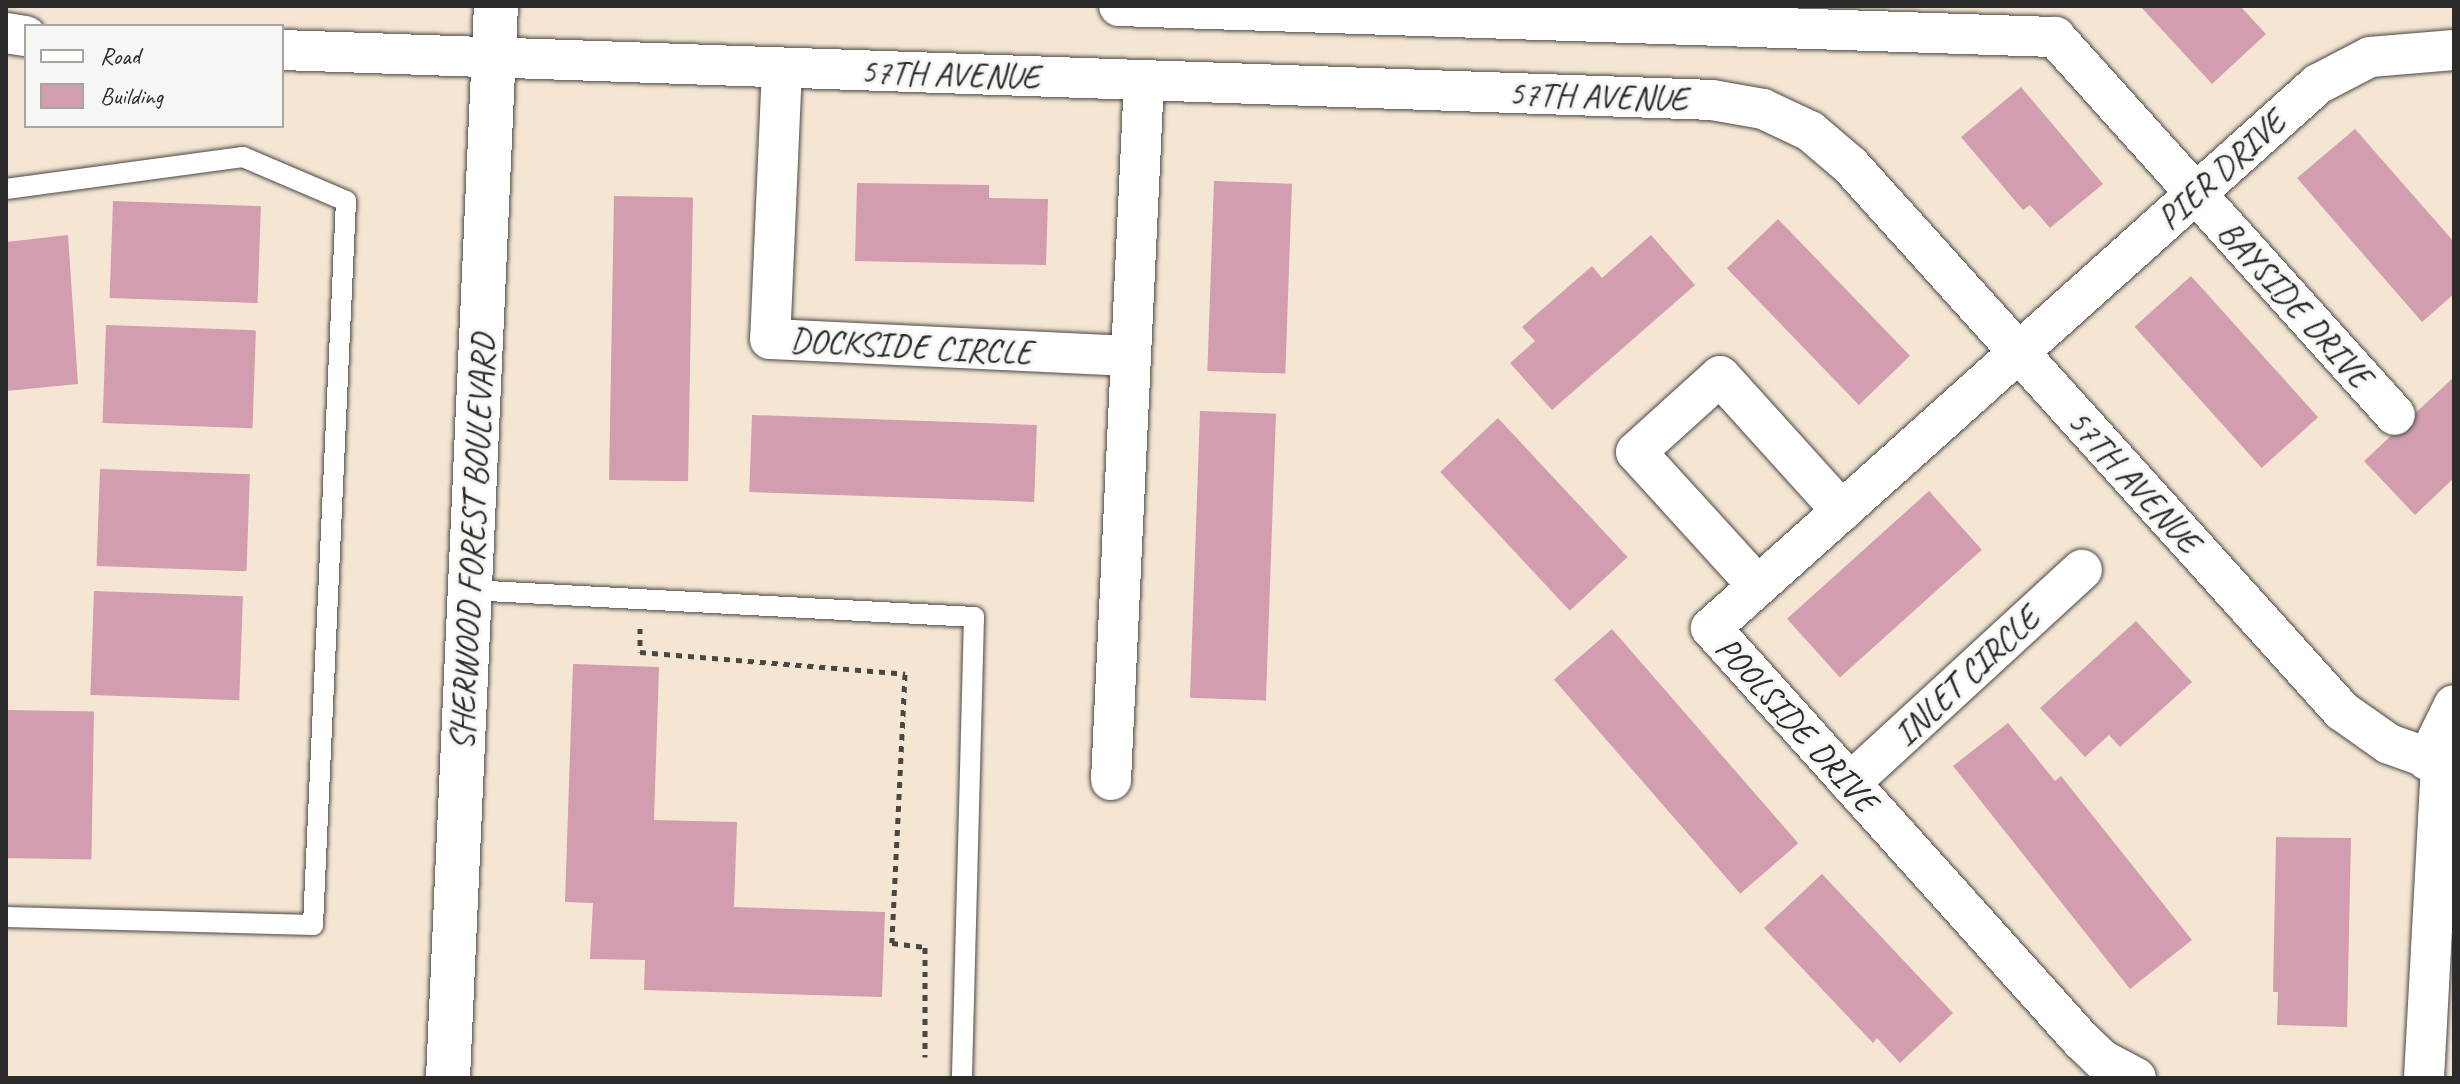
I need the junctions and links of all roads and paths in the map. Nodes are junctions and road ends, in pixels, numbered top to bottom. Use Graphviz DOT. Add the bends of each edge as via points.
graph roads {
  1 [pos="496,6"];
  2 [pos="1119,6"];
  3 [pos="284,50"];
  4 [pos="2454,50"];
  5 [pos="493,59"];
  6 [pos="782,68"];
  7 [pos="1144,80"];
  8 [pos="6,189"];
  9 [pos="2195,193"];
  10 [pos="2018,352"];
  11 [pos="1131,356"];
  12 [pos="2395,415"];
  13 [pos="1842,511"];
  14 [pos="2082,570"];
  15 [pos="1758,586"];
  16 [pos="469,590"];
  17 [pos="624,625"];
  18 [pos="2454,705"];
  19 [pos="2441,764"];
  20 [pos="1111,780"];
  21 [pos="1850,783"];
  22 [pos="6,917"];
  23 [pos="925,1057"];
  24 [pos="448,1078"];
  25 [pos="962,1078"];
  26 [pos="2136,1078"];
  27 [pos="2424,1078"];
  1 -- 5 [label="street, SHERWOOD FOREST BOULEVARD"];
  2 -- 9 [label="street, BAYSIDE DRIVE" via="2055,37"];
  3 -- 5 [label="street, 57TH AVENUE"];
  4 -- 9 [label="street, PIER DRIVE" via="2399,51 2343,68"];
  5 -- 6 [label="street, 57TH AVENUE"];
  5 -- 16 [label="street, SHERWOOD FOREST BOULEVARD"];
  6 -- 7 [label="street, 57TH AVENUE"];
  6 -- 11 [label="street, DOCKSIDE CIRCLE" via="770,339"];
  7 -- 10 [label="street, 57TH AVENUE" via="1712,100 1763,109 1831,147"];
  7 -- 11 [label="street"];
  8 -- 22 [label="lane" via="243,157 346,201 313,925"];
  9 -- 10 [label="street, PIER DRIVE"];
  9 -- 12 [label="street, BAYSIDE DRIVE"];
  10 -- 13 [label="street, POOLSIDE DRIVE"];
  10 -- 19 [label="street, 57TH AVENUE" via="2342,711 2389,744"];
  11 -- 20 [label="street"];
  13 -- 15 [label="street, POOLSIDE DRIVE"];
  13 -- 15 [label="street" via="1720,376 1636,452"];
  14 -- 21 [label="street, INLET CIRCLE"];
  15 -- 21 [label="street, POOLSIDE DRIVE" via="1711,628"];
  16 -- 24 [label="street, SHERWOOD FOREST BOULEVARD"];
  16 -- 25 [label="lane" via="974,617"];
  17 -- 23 [label="path" via="640,626 640,652 905,674 892,943 925,947"];
  18 -- 19 [label="street"];
  19 -- 27 [label="street"];
  21 -- 26 [label="street, POOLSIDE DRIVE" via="2082,1041 2102,1060"];
}
